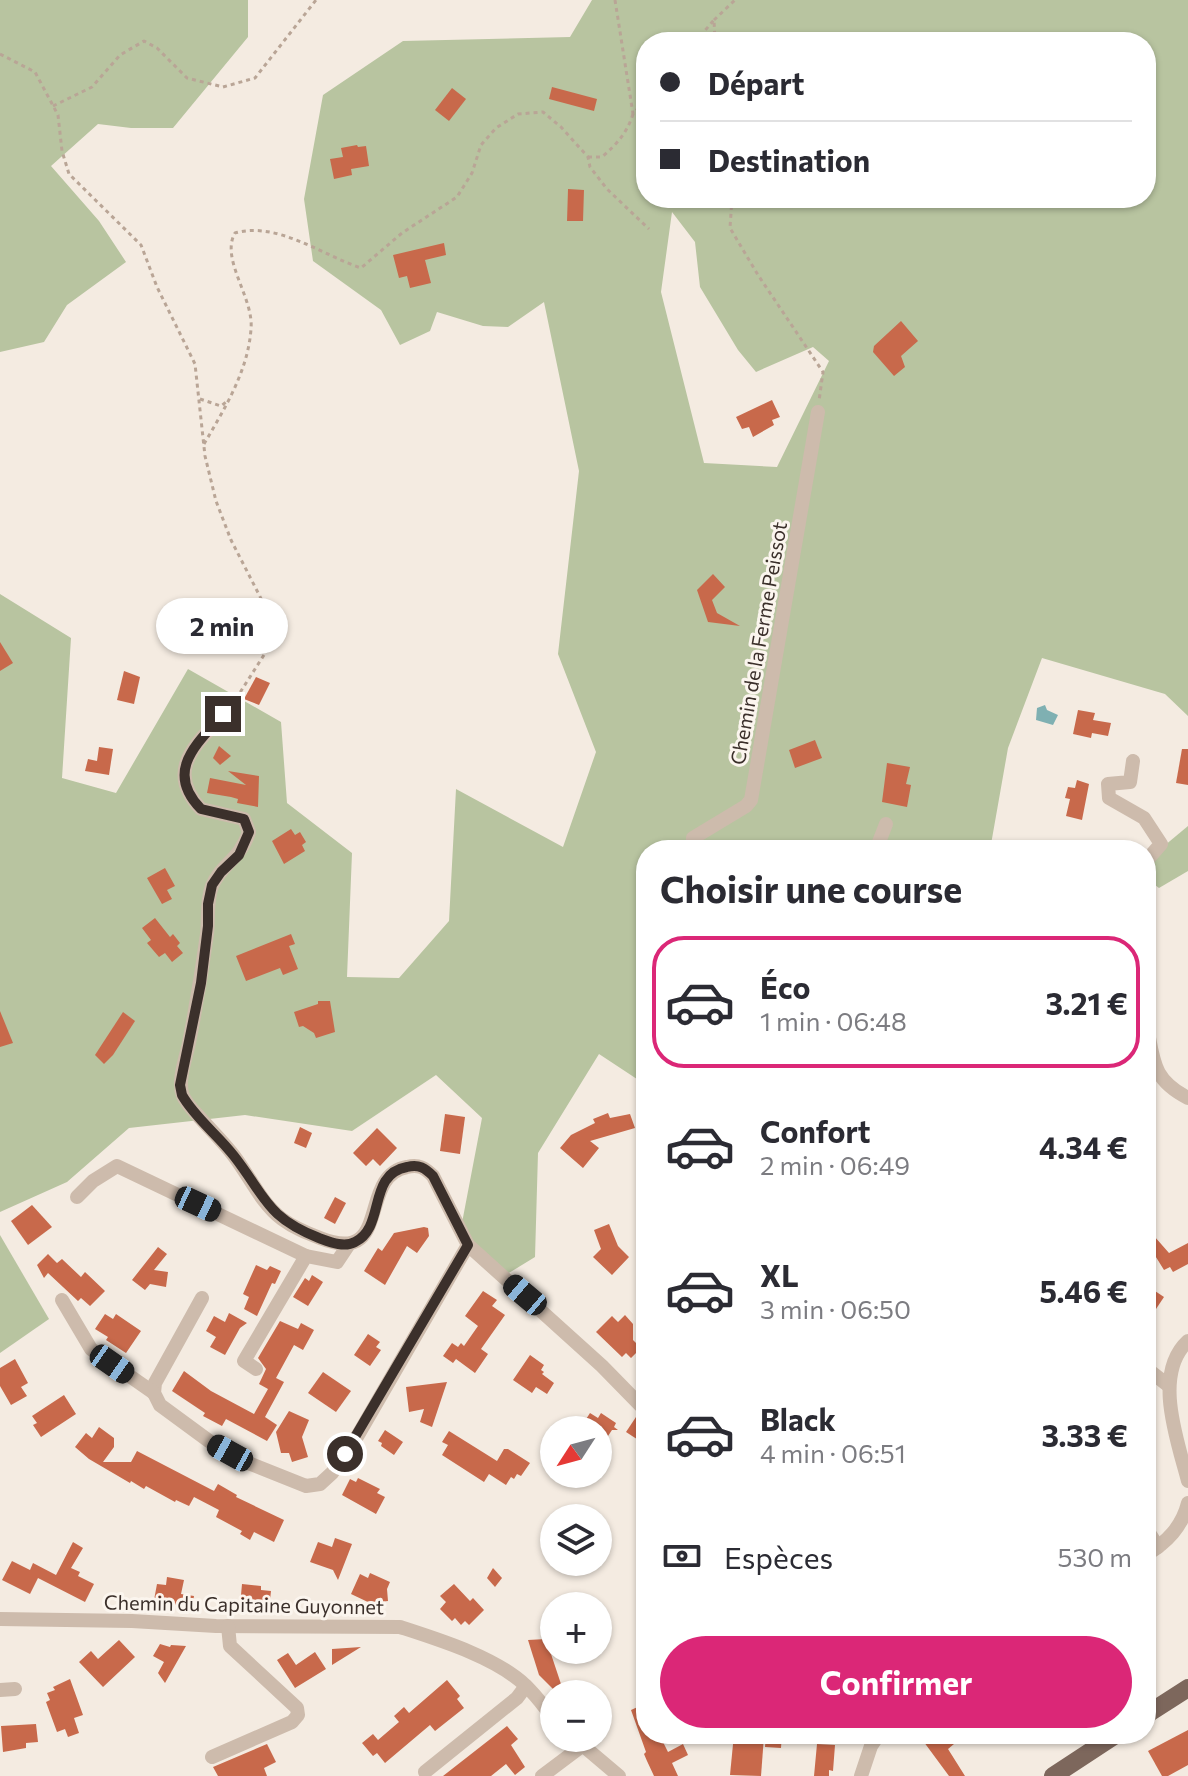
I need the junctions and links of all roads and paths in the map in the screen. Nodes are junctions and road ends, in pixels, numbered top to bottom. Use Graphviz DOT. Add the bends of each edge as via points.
graph roads {
  1 [pos="316,0"];
  2 [pos="615,0"];
  3 [pos="735,0"];
  4 [pos="714,20"];
  5 [pos="704,32"];
  6 [pos="715,32"];
  7 [pos="0,54"];
  8 [pos="53,106"];
  9 [pos="636,111"];
  10 [pos="633,114"];
  11 [pos="588,157"];
  12 [pos="731,208"];
  13 [pos="649,229"];
  14 [pos="200,399"];
  15 [pos="230,400"];
  16 [pos="818,412"];
  17 [pos="204,444"];
  18 [pos="223,714"];
  19 [pos="1133,761"];
  20 [pos="886,824"];
  21 [pos="693,840"];
  22 [pos="880,840"];
  23 [pos="1156,850"];
  24 [pos="1156,1064"];
  25 [pos="1188,1098"];
  26 [pos="77,1197"];
  27 [pos="349,1244"];
  28 [pos="468,1245"];
  29 [pos="306,1256"];
  30 [pos="202,1298"];
  31 [pos="62,1300"];
  32 [pos="1188,1341"];
  33 [pos="256,1369"];
  34 [pos="1156,1376"];
  35 [pos="1169,1386"];
  36 [pos="154,1393"];
  37 [pos="636,1401"];
  38 [pos="1171,1409"];
  39 [pos="1188,1441"];
  40 [pos="1188,1481"];
  41 [pos="1188,1503"];
  42 [pos="1156,1548"];
  43 [pos="0,1619"];
  44 [pos="228,1626"];
  45 [pos="526,1686"];
  46 [pos="1188,1688"];
  47 [pos="540,1702"];
  48 [pos="1156,1709"];
  49 [pos="872,1744"];
  50 [pos="1102,1744"];
  51 [pos="567,1752"];
  52 [pos="590,1752"];
  53 [pos="212,1757"];
  54 [pos="425,1772"];
  55 [pos="542,1776"];
  56 [pos="619,1776"];
  57 [pos="861,1776"];
  58 [pos="1053,1776"];
  1 -- 8 [label="path" via="255,78 223,87 187,78 144,41 120,55 92,87"];
  2 -- 10 [label="path"];
  3 -- 4 [label="path"];
  4 -- 5 [label="path"];
  4 -- 6 [label="path"];
  7 -- 8 [label="path" via="35,72"];
  8 -- 14 [label="path" via="69,174 141,245 195,364"];
  9 -- 10 [label="path"];
  10 -- 11 [label="path" via="613,147 602,157"];
  11 -- 13 [label="path" via="607,189"];
  11 -- 15 [label="path" via="543,112 518,114 481,145 457,197 361,268 279,235 249,229 235,233 231,253 252,325"];
  12 -- 16 [label="path" via="730,228 823,372"];
  14 -- 15 [label="path" via="221,406"];
  14 -- 17 [label="path"];
  15 -- 17 [label="path"];
  16 -- 21 [label="street, Chemin de la Ferme Peissot" via="751,800"];
  17 -- 18 [label="path" via="216,501 273,632 259,667"];
  18 -- 27 [label="street" via="190,753 186,788 201,809 244,819 249,832 210,895 182,1095 280,1218 332,1243"];
  19 -- 23 [label="street" via="1130,782 1108,784 1109,798 1144,818 1161,844"];
  20 -- 22 [label="street"];
  24 -- 25 [label="street" via="1168,1088"];
  26 -- 29 [label="street" via="117,1166"];
  27 -- 28 [label="street" via="366,1233 387,1176 415,1165 433,1176"];
  27 -- 29 [label="street" via="337,1262"];
  28 -- 36 [label="street" via="358,1435 320,1484 306,1486 223,1449 174,1417"];
  28 -- 37 [label="street"];
  29 -- 33 [label="street" via="244,1361"];
  30 -- 36 [label="street"];
  31 -- 36 [label="street" via="91,1349"];
  32 -- 35 [label="street"];
  34 -- 35 [label="street"];
  35 -- 38 [label="street"];
  38 -- 39 [label="street"];
  38 -- 40 [label="street"];
  41 -- 42 [label="street" via="1179,1525"];
  43 -- 44 [label="street, Chemin du Capitaine Guyonnet"];
  44 -- 45 [label="street, Chemin du Capitaine Guyonnet" via="400,1627 502,1667"];
  44 -- 53 [label="street" via="230,1646 297,1708 298,1715"];
  45 -- 47 [label="street, Chemin du Capitaine Guyonnet"];
  45 -- 54 [label="street"];
  46 -- 48 [label="main road"];
  49 -- 57 [label="street"];
  50 -- 58 [label="main road"];
  51 -- 55 [label="street"];
  52 -- 56 [label="street"];
}
